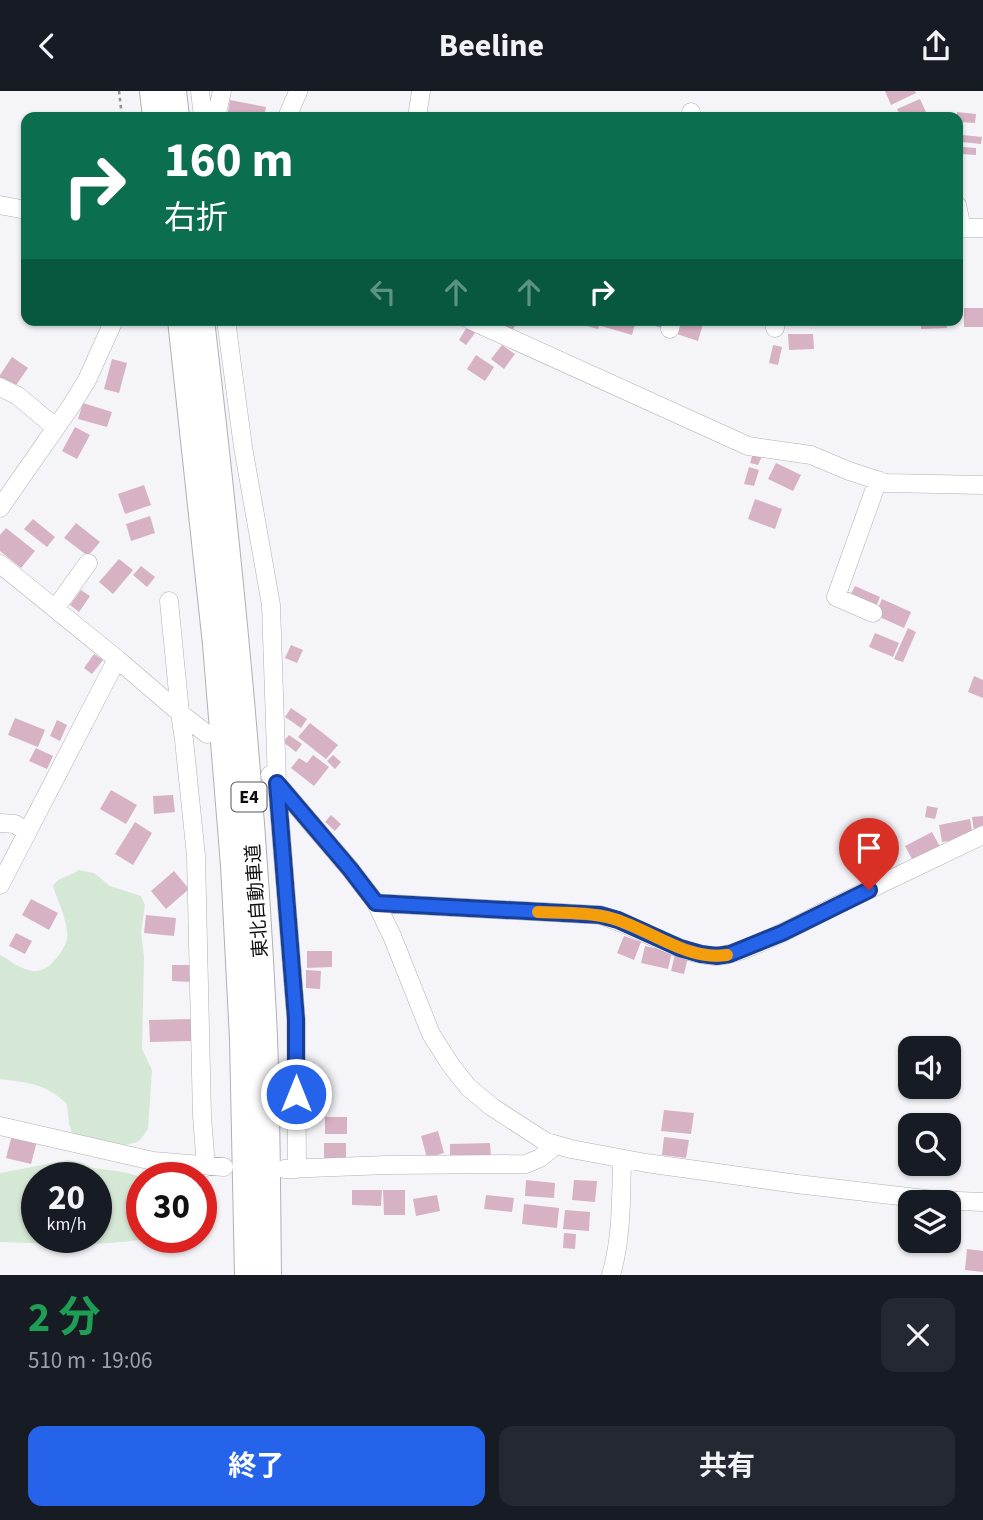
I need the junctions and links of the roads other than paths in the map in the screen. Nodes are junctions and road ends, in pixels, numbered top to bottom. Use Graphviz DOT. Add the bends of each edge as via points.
graph roads {
  1 [pos="152,91"];
  2 [pos="174,91"];
  3 [pos="200,91"];
  4 [pos="222,91"];
  5 [pos="421,91"];
  6 [pos="298,92"];
  7 [pos="154,112"];
  8 [pos="176,112"];
  9 [pos="202,112"];
  10 [pos="217,112"];
  11 [pos="290,112"];
  12 [pos="418,112"];
  13 [pos="0,205"];
  14 [pos="21,209"];
  15 [pos="963,228"];
  16 [pos="983,228"];
  17 [pos="111,326"];
  18 [pos="181,326"];
  19 [pos="203,326"];
  20 [pos="227,326"];
  21 [pos="483,326"];
  22 [pos="0,387"];
  23 [pos="55,428"];
  24 [pos="878,480"];
  25 [pos="983,485"];
  26 [pos="0,508"];
  27 [pos="88,563"];
  28 [pos="0,564"];
  29 [pos="169,601"];
  30 [pos="55,609"];
  31 [pos="873,613"];
  32 [pos="117,659"];
  33 [pos="180,713"];
  34 [pos="207,734"];
  35 [pos="274,779"];
  36 [pos="0,823"];
  37 [pos="27,832"];
  38 [pos="983,835"];
  39 [pos="0,885"];
  40 [pos="376,903"];
  41 [pos="0,1126"];
  42 [pos="556,1145"];
  43 [pos="622,1159"];
  44 [pos="983,1202"];
  45 [pos="247,1275"];
  46 [pos="269,1275"];
  47 [pos="611,1275"];
  1 -- 7 [label="highway"];
  2 -- 8 [label="highway"];
  3 -- 9 [label="street"];
  4 -- 10 [label="street"];
  5 -- 12 [label="street"];
  6 -- 11 [label="street"];
  13 -- 14 [label="street"];
  15 -- 16 [label="street"];
  17 -- 23 [label="street" via="86,380"];
  18 -- 45 [label="highway, 東北自動車道 / E4" via="233,865"];
  19 -- 46 [label="highway, 東北自動車道 / E4" via="229,564 254,866 265,1037"];
  20 -- 35 [label="street" via="271,605"];
  21 -- 24 [label="street" via="748,446 811,455"];
  22 -- 23 [label="street" via="19,396"];
  23 -- 26 [label="street"];
  24 -- 25 [label="street"];
  24 -- 31 [label="street" via="836,597"];
  27 -- 30 [label="street"];
  28 -- 30 [label="street"];
  29 -- 33 [label="street"];
  30 -- 32 [label="street"];
  32 -- 33 [label="street"];
  32 -- 37 [label="street"];
  33 -- 34 [label="street"];
  33 -- 41 [label="street" via="196,856 202,1117 215,1167 153,1161"];
  35 -- 40 [label="street"];
  35 -- 42 [label="street" via="296,1019 290,1169 526,1164"];
  36 -- 37 [label="street" via="15,824"];
  37 -- 39 [label="street"];
  38 -- 40 [label="street" via="782,933 717,956 680,948 600,915"];
  40 -- 42 [label="street" via="432,1034 450,1064 492,1107"];
  42 -- 43 [label="street"];
  43 -- 44 [label="street" via="797,1184"];
  43 -- 47 [label="street" via="617,1257"];
}
